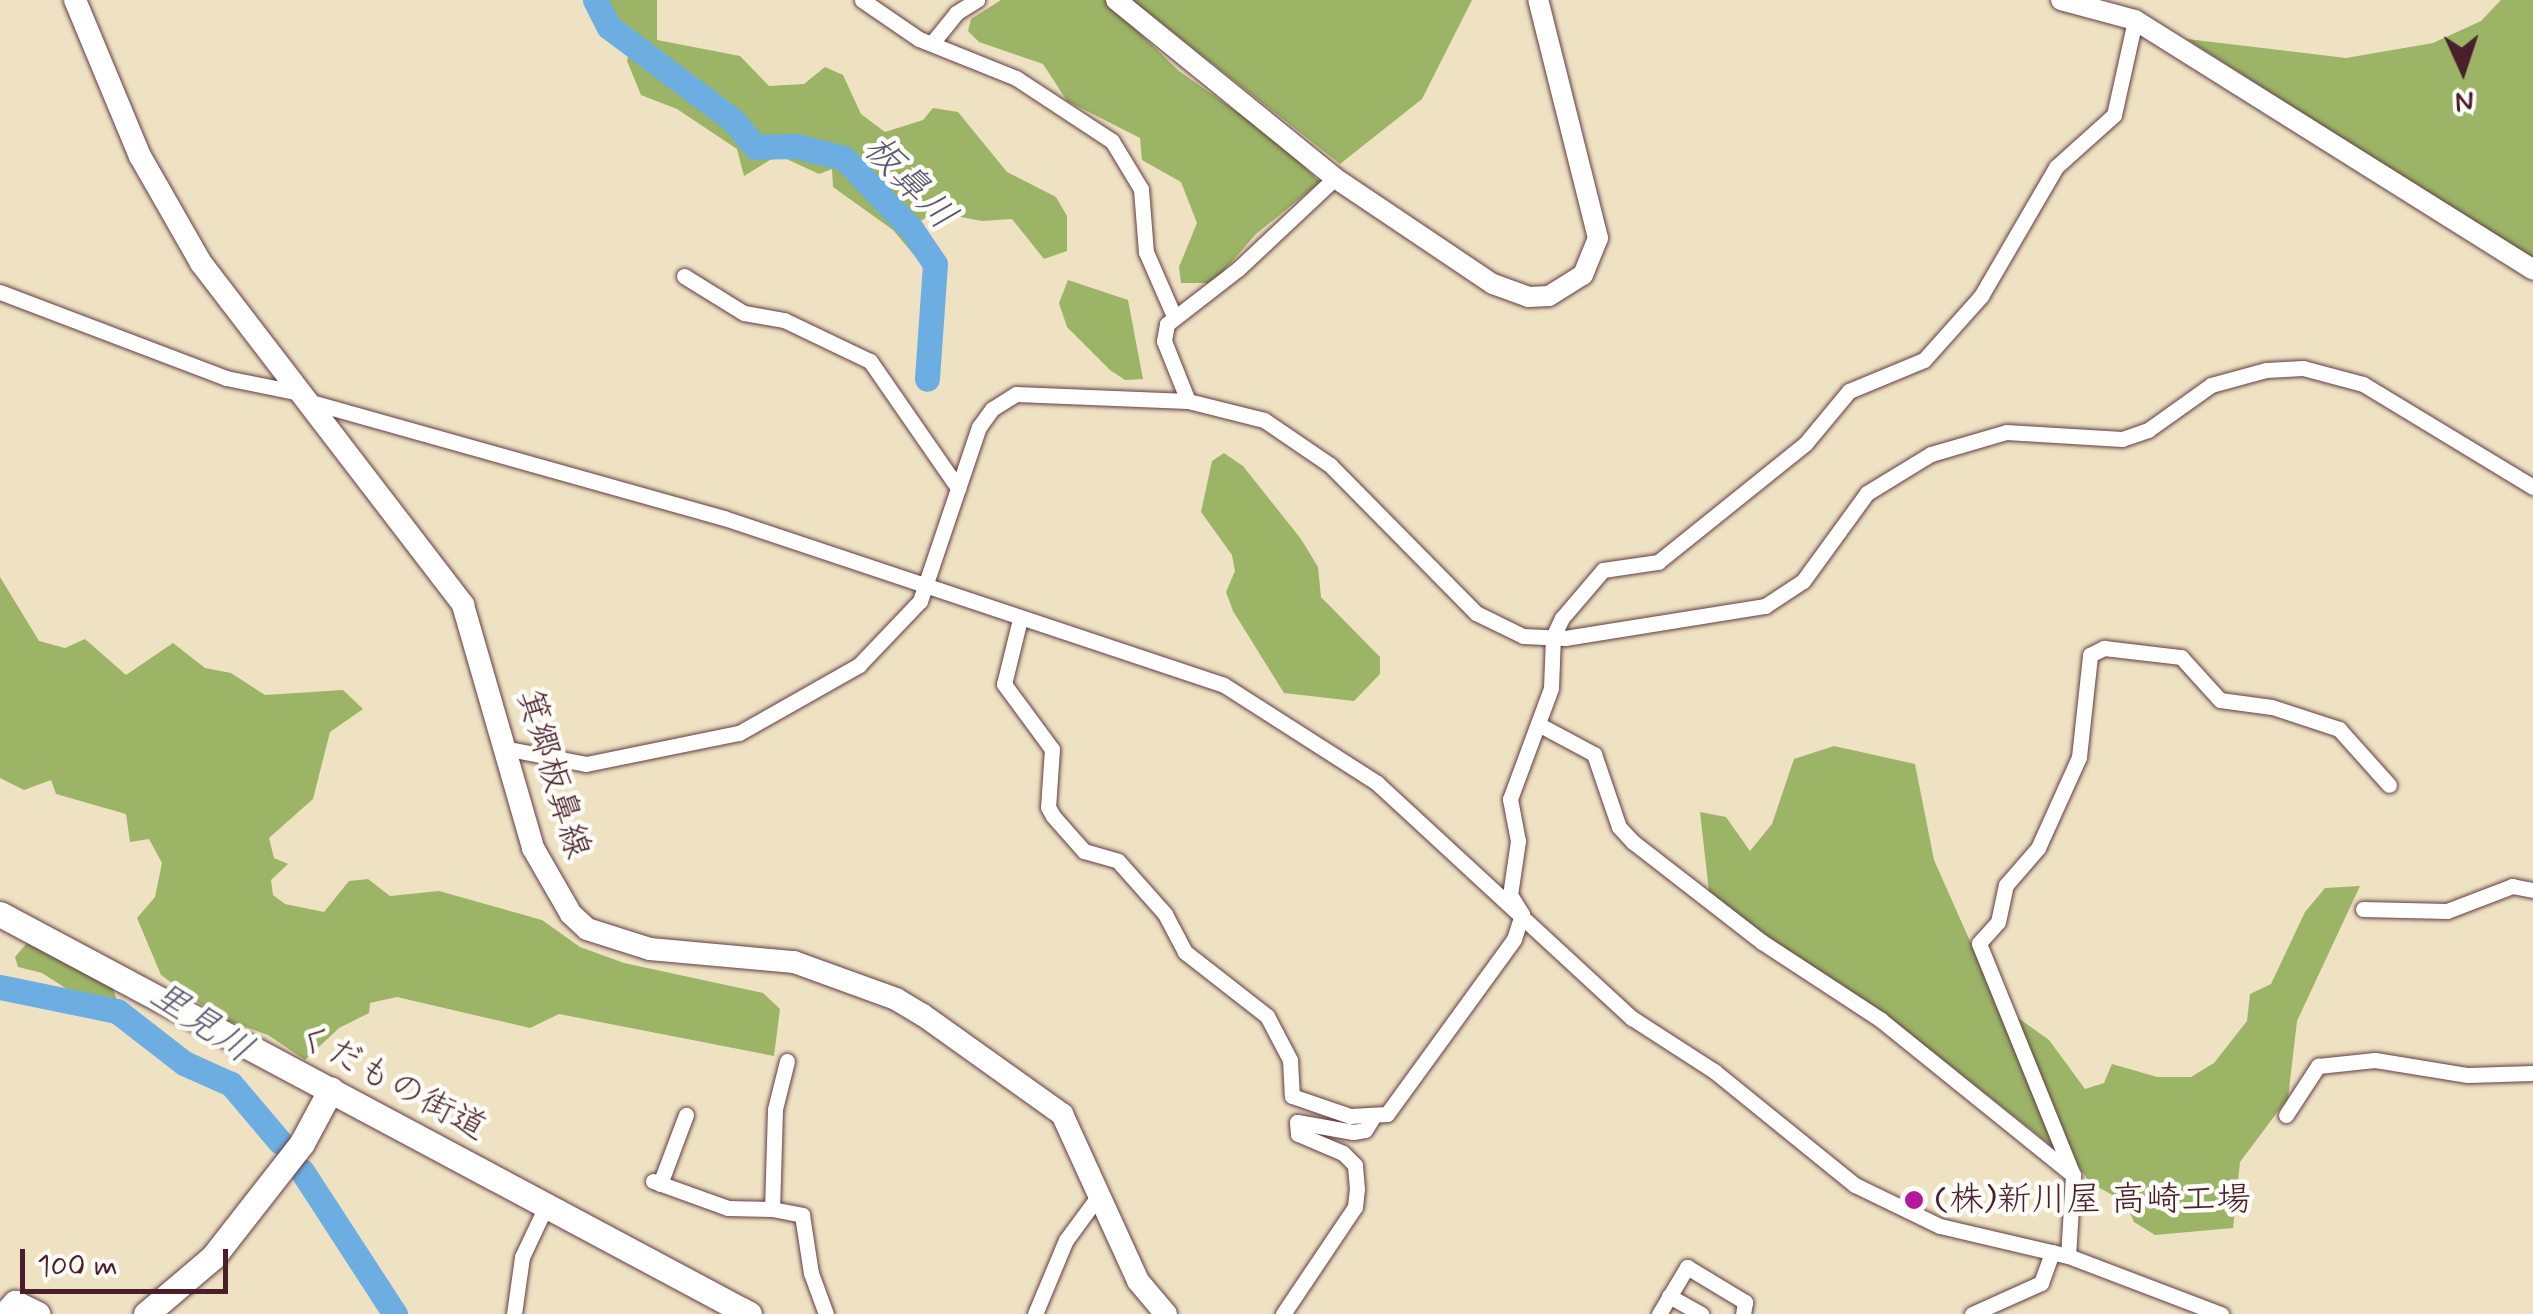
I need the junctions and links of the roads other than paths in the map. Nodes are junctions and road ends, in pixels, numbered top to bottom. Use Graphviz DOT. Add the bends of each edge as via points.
graph roads {
  1 [pos="75,0"];
  2 [pos="862,0"];
  3 [pos="976,0"];
  4 [pos="1116,0"];
  5 [pos="1538,0"];
  6 [pos="2061,0"];
  7 [pos="2135,20"];
  8 [pos="932,43"];
  9 [pos="1335,178"];
  10 [pos="2533,270"];
  11 [pos="684,276"];
  12 [pos="0,292"];
  13 [pos="1174,316"];
  14 [pos="298,396"];
  15 [pos="1188,401"];
  16 [pos="2533,486"];
  17 [pos="958,488"];
  18 [pos="925,583"];
  19 [pos="1020,619"];
  20 [pos="1552,637"];
  21 [pos="1538,724"];
  22 [pos="509,749"];
  23 [pos="2389,785"];
  24 [pos="2533,890"];
  25 [pos="2363,908"];
  26 [pos="0,914"];
  27 [pos="1522,914"];
  28 [pos="787,1061"];
  29 [pos="2533,1073"];
  30 [pos="331,1089"];
  31 [pos="686,1115"];
  32 [pos="2286,1115"];
  33 [pos="1373,1117"];
  34 [pos="2073,1175"];
  35 [pos="1097,1198"];
  36 [pos="546,1206"];
  37 [pos="772,1209"];
  38 [pos="2060,1254"];
  39 [pos="1670,1296"];
  40 [pos="6,1314"];
  41 [pos="38,1314"];
  42 [pos="146,1314"];
  43 [pos="514,1314"];
  44 [pos="749,1314"];
  45 [pos="826,1314"];
  46 [pos="1035,1314"];
  47 [pos="1166,1314"];
  48 [pos="1283,1314"];
  49 [pos="1659,1314"];
  50 [pos="1701,1314"];
  51 [pos="1743,1314"];
  52 [pos="1972,1314"];
  53 [pos="2221,1314"];
  1 -- 14 [label="main road, 箕郷板鼻線" via="168,210"];
  2 -- 8 [label="street"];
  3 -- 8 [label="street"];
  4 -- 9 [label="street"];
  5 -- 9 [label="street" via="1596,222 1595,253 1582,275 1548,296 1510,292"];
  6 -- 7 [label="street"];
  7 -- 10 [label="street"];
  7 -- 20 [label="street" via="2114,114 2056,167 1981,296 1924,360 1849,391 1804,444 1658,562 1603,570"];
  8 -- 13 [label="street" via="1016,78 1118,146 1141,189 1146,252"];
  9 -- 13 [label="street" via="1238,269"];
  11 -- 17 [label="street" via="744,313 784,320 870,361"];
  12 -- 14 [label="street" via="226,378"];
  13 -- 15 [label="street" via="1164,341"];
  14 -- 18 [label="street"];
  14 -- 22 [label="main road, 箕郷板鼻線" via="464,605"];
  15 -- 17 [label="street" via="1016,394 999,402 979,427"];
  15 -- 20 [label="street" via="1264,420 1297,438 1476,612 1523,636"];
  16 -- 20 [label="street" via="2363,384 2303,368 2255,372 2211,384 2148,430 2122,439 2006,432 1946,447 1867,494 1803,581 1765,606"];
  17 -- 18 [label="street"];
  18 -- 19 [label="street"];
  18 -- 22 [label="street" via="920,601 876,650 750,730 586,764"];
  19 -- 27 [label="street" via="1224,685 1377,783"];
  19 -- 33 [label="street" via="1004,684 1052,749 1053,816 1084,851 1118,861 1165,914 1185,952 1267,1016 1290,1060 1292,1096"];
  20 -- 21 [label="street" via="1554,673"];
  21 -- 27 [label="street" via="1510,799 1518,841 1510,895"];
  21 -- 34 [label="street" via="1594,754 1618,827 1633,842 1762,942 1881,1020"];
  22 -- 35 [label="main road, 箕郷板鼻線" via="544,872 587,929 650,949 794,962 896,998 1062,1114"];
  23 -- 34 [label="street" via="2340,728 2290,711 2220,700 2181,657 2104,648 2090,655 2079,757 2038,848 2006,885 1998,922 1979,942"];
  24 -- 25 [label="street" via="2512,886 2447,911"];
  26 -- 30 [label="main road, くだもの街道"];
  27 -- 33 [label="street" via="1480,992 1396,1106"];
  27 -- 38 [label="street" via="1632,1018 1714,1071 1854,1185 1940,1226"];
  28 -- 37 [label="street" via="775,1109"];
  29 -- 32 [label="street" via="2468,1076 2375,1060 2318,1066"];
  30 -- 36 [label="main road, くだもの街道"];
  30 -- 42 [label="main road" via="302,1143 213,1257"];
  31 -- 37 [label="street" via="656,1182 728,1208"];
  33 -- 48 [label="street" via="1365,1130 1353,1132 1297,1122 1298,1134 1344,1153 1355,1165 1356,1207"];
  34 -- 38 [label="street"];
  35 -- 46 [label="street" via="1066,1240"];
  35 -- 47 [label="main road, 箕郷板鼻線" via="1138,1280"];
  36 -- 43 [label="street" via="522,1257"];
  36 -- 44 [label="main road, くだもの街道"];
  37 -- 45 [label="street" via="802,1215"];
  38 -- 52 [label="street" via="2024,1296"];
  38 -- 53 [label="street"];
  39 -- 49 [label="street"];
  39 -- 50 [label="street"];
  39 -- 51 [label="street" via="1687,1267 1746,1302"];
  40 -- 41 [label="main road" via="15,1302"];
}
